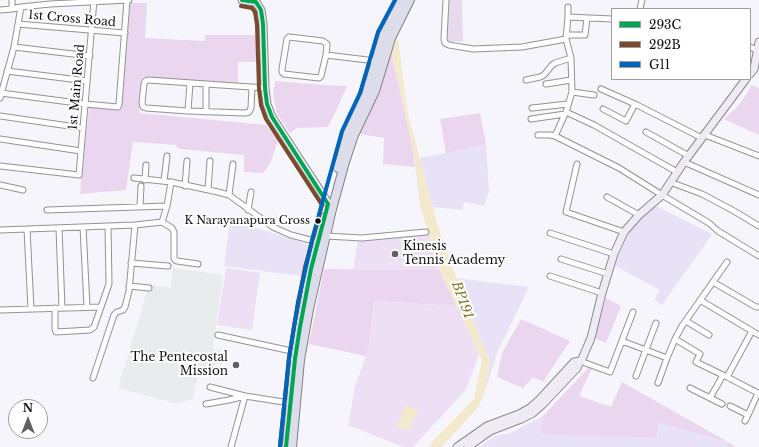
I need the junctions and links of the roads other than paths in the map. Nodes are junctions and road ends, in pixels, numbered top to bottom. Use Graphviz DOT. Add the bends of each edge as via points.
graph roads {
  1 [pos="12,0"];
  2 [pos="128,0"];
  3 [pos="242,0"];
  4 [pos="402,0"];
  5 [pos="410,0"];
  6 [pos="446,0"];
  7 [pos="94,1"];
  8 [pos="21,7"];
  9 [pos="568,7"];
  10 [pos="12,9"];
  11 [pos="0,10"];
  12 [pos="568,17"];
  13 [pos="587,18"];
  14 [pos="611,19"];
  15 [pos="18,24"];
  16 [pos="393,24"];
  17 [pos="92,30"];
  18 [pos="124,33"];
  19 [pos="566,37"];
  20 [pos="759,42"];
  21 [pos="14,47"];
  22 [pos="754,49"];
  23 [pos="326,55"];
  24 [pos="90,56"];
  25 [pos="571,58"];
  26 [pos="376,60"];
  27 [pos="757,67"];
  28 [pos="7,71"];
  29 [pos="526,80"];
  30 [pos="571,80"];
  31 [pos="745,80"];
  32 [pos="87,81"];
  33 [pos="190,83"];
  34 [pos="206,84"];
  35 [pos="546,84"];
  36 [pos="252,87"];
  37 [pos="265,88"];
  38 [pos="601,89"];
  39 [pos="572,92"];
  40 [pos="1,95"];
  41 [pos="594,95"];
  42 [pos="85,104"];
  43 [pos="568,104"];
  44 [pos="635,104"];
  45 [pos="532,108"];
  46 [pos="604,108"];
  47 [pos="188,111"];
  48 [pos="206,112"];
  49 [pos="566,113"];
  50 [pos="0,116"];
  51 [pos="531,119"];
  52 [pos="83,128"];
  53 [pos="646,132"];
  54 [pos="538,135"];
  55 [pos="555,136"];
  56 [pos="704,136"];
  57 [pos="0,139"];
  58 [pos="81,151"];
  59 [pos="167,156"];
  60 [pos="759,156"];
  61 [pos="686,159"];
  62 [pos="188,161"];
  63 [pos="210,161"];
  64 [pos="233,164"];
  65 [pos="577,164"];
  66 [pos="146,165"];
  67 [pos="0,166"];
  68 [pos="677,172"];
  69 [pos="134,178"];
  70 [pos="145,180"];
  71 [pos="164,181"];
  72 [pos="170,182"];
  73 [pos="670,182"];
  74 [pos="0,185"];
  75 [pos="141,186"];
  76 [pos="185,186"];
  77 [pos="23,190"];
  78 [pos="208,190"];
  79 [pos="251,192"];
  80 [pos="229,195"];
  81 [pos="759,195"];
  82 [pos="662,196"];
  83 [pos="607,197"];
  84 [pos="140,206"];
  85 [pos="167,206"];
  86 [pos="330,207"];
  87 [pos="47,210"];
  88 [pos="248,210"];
  89 [pos="639,215"];
  90 [pos="162,222"];
  91 [pos="134,225"];
  92 [pos="108,226"];
  93 [pos="759,226"];
  94 [pos="83,227"];
  95 [pos="59,228"];
  96 [pos="27,229"];
  97 [pos="0,230"];
  98 [pos="426,232"];
  99 [pos="624,232"];
  100 [pos="550,233"];
  101 [pos="326,236"];
  102 [pos="318,242"];
  103 [pos="614,254"];
  104 [pos="759,256"];
  105 [pos="561,259"];
  106 [pos="727,262"];
  107 [pos="131,263"];
  108 [pos="198,264"];
  109 [pos="168,266"];
  110 [pos="608,274"];
  111 [pos="550,276"];
  112 [pos="713,282"];
  113 [pos="129,286"];
  114 [pos="149,288"];
  115 [pos="602,293"];
  116 [pos="700,300"];
  117 [pos="87,307"];
  118 [pos="101,307"];
  119 [pos="759,307"];
  120 [pos="55,308"];
  121 [pos="62,308"];
  122 [pos="31,309"];
  123 [pos="0,310"];
  124 [pos="633,312"];
  125 [pos="686,320"];
  126 [pos="656,323"];
  127 [pos="752,331"];
  128 [pos="218,335"];
  129 [pos="709,335"];
  130 [pos="759,335"];
  131 [pos="675,339"];
  132 [pos="622,341"];
  133 [pos="646,350"];
  134 [pos="296,352"];
  135 [pos="667,358"];
  136 [pos="580,361"];
  137 [pos="636,376"];
  138 [pos="725,376"];
  139 [pos="93,378"];
  140 [pos="658,383"];
  141 [pos="210,387"];
  142 [pos="690,388"];
  143 [pos="759,393"];
  144 [pos="245,396"];
  145 [pos="710,398"];
  146 [pos="290,403"];
  147 [pos="206,404"];
  148 [pos="722,404"];
  149 [pos="730,406"];
  150 [pos="748,415"];
  151 [pos="745,421"];
  152 [pos="231,447"];
  153 [pos="286,447"];
  154 [pos="292,447"];
  155 [pos="457,447"];
  156 [pos="468,447"];
  1 -- 10 [label="street"];
  2 -- 7 [label="street"];
  2 -- 18 [label="street"];
  3 -- 37 [label="main road" via="256,2 261,10"];
  4 -- 16 [label="main road"];
  5 -- 16 [label="main road"];
  6 -- 19 [label="street" via="444,39 449,45 473,48 522,47"];
  7 -- 8 [label="street"];
  7 -- 17 [label="street, 1st Main Road"];
  8 -- 10 [label="street"];
  8 -- 15 [label="street"];
  9 -- 12 [label="street"];
  10 -- 11 [label="street"];
  12 -- 13 [label="street"];
  12 -- 19 [label="street"];
  13 -- 14 [label="street"];
  13 -- 19 [label="street" via="586,35"];
  15 -- 17 [label="street, 1st Cross Road"];
  15 -- 21 [label="street"];
  16 -- 26 [label="main road" via="381,43"];
  16 -- 86 [label="main road" via="375,91 354,135"];
  17 -- 18 [label="street, 1st Cross Road"];
  17 -- 24 [label="street, 1st Main Road"];
  18 -- 42 [label="street" via="120,104 118,107"];
  19 -- 25 [label="street"];
  20 -- 22 [label="main road"];
  21 -- 24 [label="street"];
  21 -- 28 [label="street"];
  22 -- 27 [label="main road"];
  23 -- 23 [label="street" via="325,42 289,37 282,72 319,78"];
  23 -- 26 [label="street"];
  24 -- 32 [label="street, 1st Main Road"];
  25 -- 29 [label="street" via="555,63 540,77"];
  25 -- 30 [label="street"];
  26 -- 86 [label="main road" via="366,95 348,133"];
  28 -- 32 [label="street"];
  28 -- 40 [label="street"];
  30 -- 35 [label="street"];
  30 -- 39 [label="street"];
  31 -- 56 [label="main road"];
  32 -- 42 [label="street, 1st Main Road"];
  33 -- 34 [label="street"];
  33 -- 47 [label="street"];
  33 -- 47 [label="street" via="146,80 142,103 146,108"];
  34 -- 36 [label="street"];
  34 -- 48 [label="street"];
  36 -- 37 [label="street"];
  36 -- 48 [label="street" via="249,112"];
  37 -- 86 [label="main road" via="272,117"];
  38 -- 44 [label="street"];
  39 -- 41 [label="street"];
  39 -- 43 [label="street"];
  40 -- 42 [label="street"];
  42 -- 52 [label="street, 1st Main Road"];
  43 -- 45 [label="street"];
  43 -- 49 [label="street"];
  44 -- 46 [label="street" via="626,121"];
  44 -- 56 [label="street"];
  47 -- 48 [label="street"];
  49 -- 51 [label="street"];
  49 -- 55 [label="street"];
  49 -- 68 [label="street" via="594,125"];
  50 -- 52 [label="street"];
  52 -- 58 [label="street, 1st Main Road"];
  53 -- 61 [label="street"];
  54 -- 55 [label="street"];
  55 -- 82 [label="street" via="619,168"];
  56 -- 60 [label="street"];
  56 -- 61 [label="main road"];
  57 -- 58 [label="street"];
  58 -- 67 [label="street, 1st Main Road" via="79,175"];
  59 -- 71 [label="street"];
  61 -- 68 [label="main road"];
  61 -- 81 [label="street"];
  62 -- 76 [label="street"];
  63 -- 78 [label="street"];
  64 -- 80 [label="street"];
  65 -- 99 [label="street" via="566,212"];
  66 -- 70 [label="street"];
  68 -- 73 [label="main road"];
  69 -- 70 [label="street"];
  70 -- 71 [label="street"];
  71 -- 72 [label="street"];
  72 -- 76 [label="street"];
  72 -- 85 [label="street"];
  73 -- 82 [label="main road"];
  73 -- 93 [label="street" via="702,194"];
  74 -- 77 [label="street"];
  75 -- 84 [label="street"];
  76 -- 78 [label="street"];
  78 -- 80 [label="street"];
  79 -- 88 [label="street"];
  80 -- 88 [label="street"];
  82 -- 89 [label="main road"];
  82 -- 104 [label="street"];
  83 -- 89 [label="street"];
  84 -- 85 [label="street"];
  84 -- 87 [label="street"];
  85 -- 90 [label="street"];
  86 -- 101 [label="main road"];
  86 -- 102 [label="main road"];
  88 -- 102 [label="street" via="273,227"];
  89 -- 99 [label="main road"];
  90 -- 91 [label="street"];
  90 -- 108 [label="street" via="174,232 175,260"];
  91 -- 92 [label="street"];
  91 -- 107 [label="street"];
  92 -- 94 [label="street"];
  92 -- 118 [label="street" via="109,284"];
  94 -- 95 [label="street"];
  94 -- 117 [label="street"];
  95 -- 96 [label="street"];
  95 -- 121 [label="street"];
  96 -- 97 [label="street"];
  96 -- 122 [label="street"];
  98 -- 101 [label="street" via="362,238"];
  99 -- 103 [label="main road"];
  100 -- 103 [label="street"];
  101 -- 154 [label="main road" via="300,360"];
  102 -- 134 [label="main road"];
  103 -- 110 [label="main road"];
  105 -- 110 [label="street"];
  106 -- 112 [label="street"];
  107 -- 109 [label="street"];
  107 -- 113 [label="street"];
  110 -- 115 [label="main road"];
  111 -- 115 [label="street"];
  112 -- 116 [label="street"];
  112 -- 119 [label="street"];
  113 -- 114 [label="street"];
  113 -- 139 [label="street" via="125,307 117,312 110,322"];
  115 -- 136 [label="main road" via="591,338"];
  116 -- 125 [label="street"];
  116 -- 127 [label="street"];
  117 -- 118 [label="street"];
  117 -- 121 [label="street"];
  118 -- 120 [label="street" via="94,327 90,330 56,332"];
  120 -- 121 [label="street"];
  120 -- 122 [label="street"];
  122 -- 123 [label="street"];
  124 -- 132 [label="street"];
  125 -- 129 [label="street"];
  125 -- 131 [label="street"];
  126 -- 133 [label="street"];
  127 -- 130 [label="street"];
  127 -- 138 [label="street"];
  128 -- 134 [label="street"];
  131 -- 135 [label="street"];
  131 -- 138 [label="street" via="700,354 696,362"];
  132 -- 133 [label="street"];
  132 -- 136 [label="street" via="610,372"];
  133 -- 135 [label="street"];
  133 -- 137 [label="street"];
  134 -- 146 [label="main road"];
  135 -- 140 [label="street"];
  136 -- 155 [label="main road" via="574,362 530,408 490,424"];
  136 -- 156 [label="main road" via="577,368 533,413 490,431"];
  138 -- 143 [label="street"];
  138 -- 145 [label="street"];
  141 -- 144 [label="street"];
  142 -- 145 [label="street"];
  143 -- 150 [label="street"];
  144 -- 146 [label="street"];
  144 -- 147 [label="street"];
  144 -- 152 [label="street"];
  145 -- 148 [label="street"];
  146 -- 153 [label="main road"];
  149 -- 150 [label="street"];
  150 -- 151 [label="street"];
}
